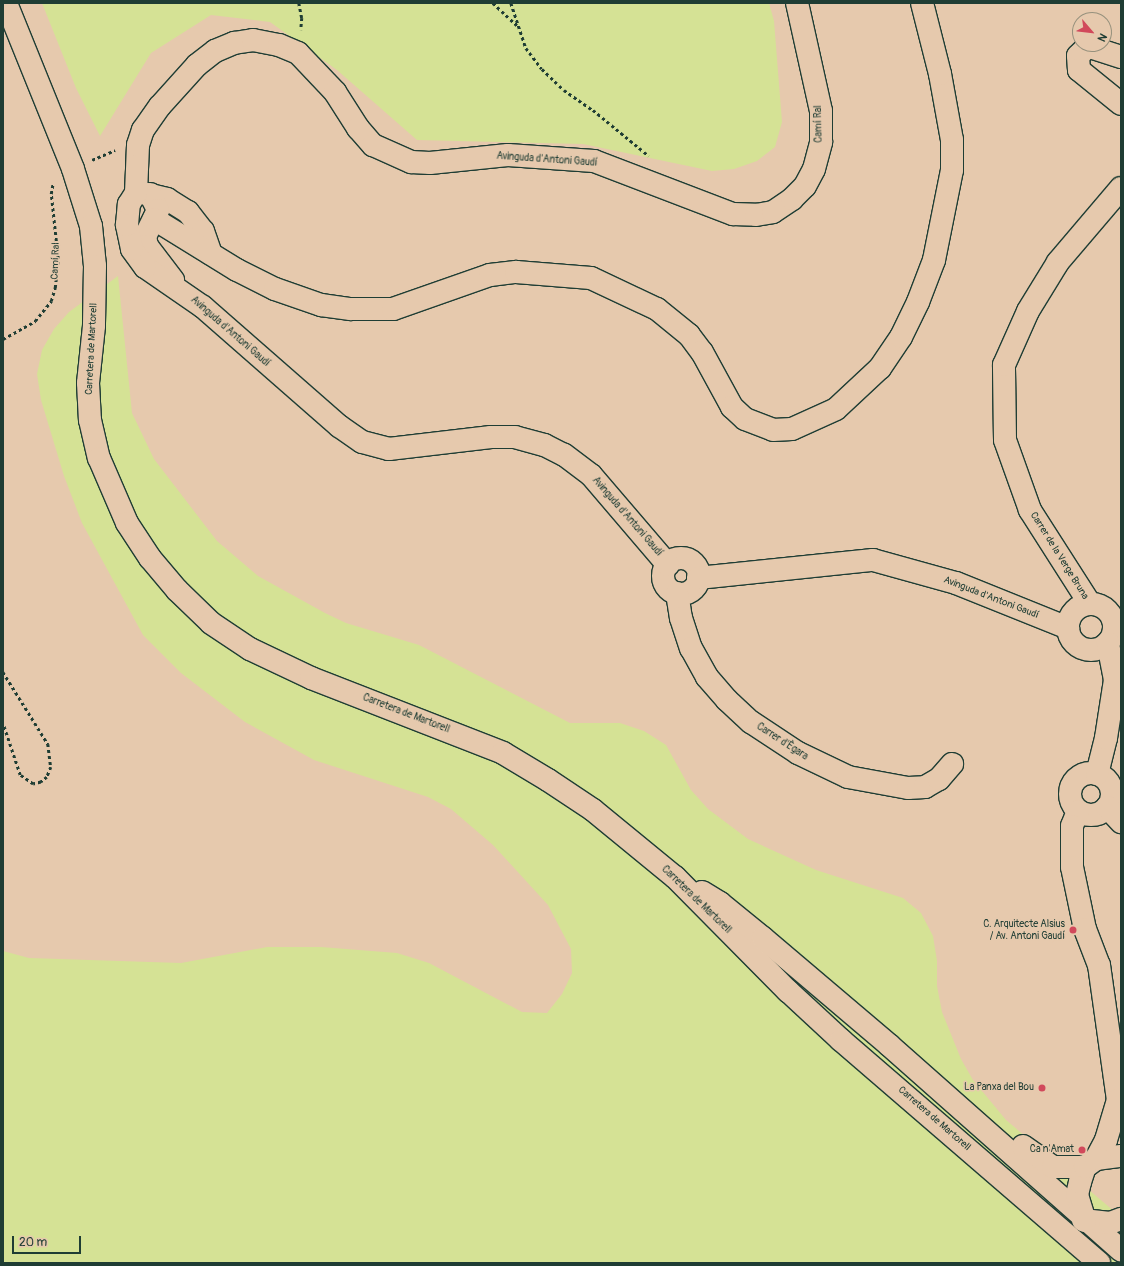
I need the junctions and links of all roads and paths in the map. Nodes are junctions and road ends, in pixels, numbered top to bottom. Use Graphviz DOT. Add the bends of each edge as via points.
graph roads {
  1 [pos="6,3"];
  2 [pos="493,3"];
  3 [pos="512,3"];
  4 [pos="797,3"];
  5 [pos="922,3"];
  6 [pos="517,26"];
  7 [pos="1121,57"];
  8 [pos="1121,104"];
  9 [pos="138,145"];
  10 [pos="655,161"];
  11 [pos="73,169"];
  12 [pos="1121,188"];
  13 [pos="143,193"];
  14 [pos="756,215"];
  15 [pos="154,219"];
  16 [pos="211,254"];
  17 [pos="180,290"];
  18 [pos="3,339"];
  19 [pos="668,565"];
  20 [pos="698,578"];
  21 [pos="677,593"];
  22 [pos="1090,604"];
  23 [pos="1068,628"];
  24 [pos="1108,643"];
  25 [pos="3,672"];
  26 [pos="3,724"];
  27 [pos="952,764"];
  28 [pos="1097,774"];
  29 [pos="1078,811"];
  30 [pos="1114,815"];
  31 [pos="675,877"];
  32 [pos="1120,1105"];
  33 [pos="981,1123"];
  34 [pos="1121,1156"];
  35 [pos="1091,1163"];
  36 [pos="1018,1192"];
  37 [pos="1121,1219"];
  38 [pos="1084,1220"];
  39 [pos="1121,1250"];
  40 [pos="1099,1263"];
  41 [pos="1109,1263"];
  1 -- 11 [label="street, Carretera de Martorell"];
  2 -- 6 [label="path"];
  3 -- 6 [label="path"];
  4 -- 14 [label="street, Camí Ral" via="821,111 821,142 814,169 805,186 773,212"];
  5 -- 16 [label="street" via="940,74 952,140 952,170 934,260 901,337 880,368 836,409 808,424 792,429 773,430 745,419 732,407 706,359 689,335 658,309 591,278 538,272 490,275 450,287 415,303 393,309 368,310 321,305 290,294 237,270"];
  6 -- 10 [label="path" via="526,48 542,69 564,90 594,110"];
  7 -- 8 [label="street" via="1088,46 1078,56 1079,70"];
  9 -- 11 [label="path, Camí Ral" via="104,153"];
  9 -- 13 [label="street, Avinguda d'Antoni Gaudí"];
  9 -- 14 [label="street, Avinguda d'Antoni Gaudí" via="143,130 160,106 197,65 215,51 234,43 254,40 279,45 298,53 335,92 358,128 373,144 411,162 430,163 508,155 594,161 708,206 733,214"];
  11 -- 18 [label="path, Camí Ral" via="54,180 52,186 58,260 55,288 50,301 35,321"];
  11 -- 31 [label="street, Carretera de Martorell" via="91,226 95,266 94,326 88,383 90,420 99,458 127,523 150,558 177,590 211,623 250,649 311,678 503,753 593,810"];
  12 -- 22 [label="street, Carrer de la Verge Bruna" via="1058,262 1028,311 1004,364 1005,440 1030,510"];
  13 -- 15 [label="street" via="158,210"];
  13 -- 16 [label="street" via="178,204 188,212 203,231"];
  13 -- 17 [label="street, Avinguda d'Antoni Gaudí" via="129,204 127,225 132,250 145,267"];
  15 -- 16 [label="street"];
  15 -- 17 [label="street" via="145,237 147,246 162,262"];
  17 -- 19 [label="street, Avinguda d'Antoni Gaudí" via="203,306 339,426 362,442 389,449 515,437 544,445 564,455 591,475"];
  19 -- 20 [label="street" via="681,558 688,560 697,569"];
  19 -- 21 [label="street" via="663,576 665,584"];
  20 -- 21 [label="street" via="691,591"];
  20 -- 23 [label="street, Avinguda d'Antoni Gaudí" via="873,560 956,583"];
  21 -- 27 [label="street, Carrer d'Ègara" via="681,618 691,648 707,677 751,722 798,753 848,777 908,788 925,787 939,779"];
  22 -- 23 [label="street, Carrer de la Verge Bruna" via="1074,612"];
  22 -- 24 [label="street, Carrer de la Verge Bruna" via="1099,606 1112,617 1113,635"];
  23 -- 24 [label="street" via="1070,637 1082,649 1101,649"];
  24 -- 28 [label="street, Carrer de la Verge Bruna" via="1115,680 1106,738"];
  25 -- 26 [label="path" via="48,744 51,768 41,782 33,784 20,775"];
  28 -- 29 [label="street" via="1087,773 1080,776 1070,788 1070,800"];
  28 -- 30 [label="street" via="1106,779 1111,787"];
  29 -- 30 [label="street" via="1092,815"];
  29 -- 32 [label="street" via="1072,826 1072,867 1085,929 1099,965"];
  31 -- 33 [label="street" via="733,913"];
  31 -- 36 [label="street, Carretera de Martorell" via="788,991"];
  32 -- 35 [label="street" via="1106,1140"];
  33 -- 35 [label="street" via="1020,1144 1053,1167"];
  33 -- 38 [label="street"];
  34 -- 35 [label="street"];
  35 -- 38 [label="street" via="1077,1195"];
  36 -- 38 [label="street"];
  36 -- 40 [label="street, Carretera de Martorell"];
  37 -- 38 [label="street" via="1110,1223"];
  38 -- 39 [label="street"];
  38 -- 41 [label="street" via="1094,1243"];
}
